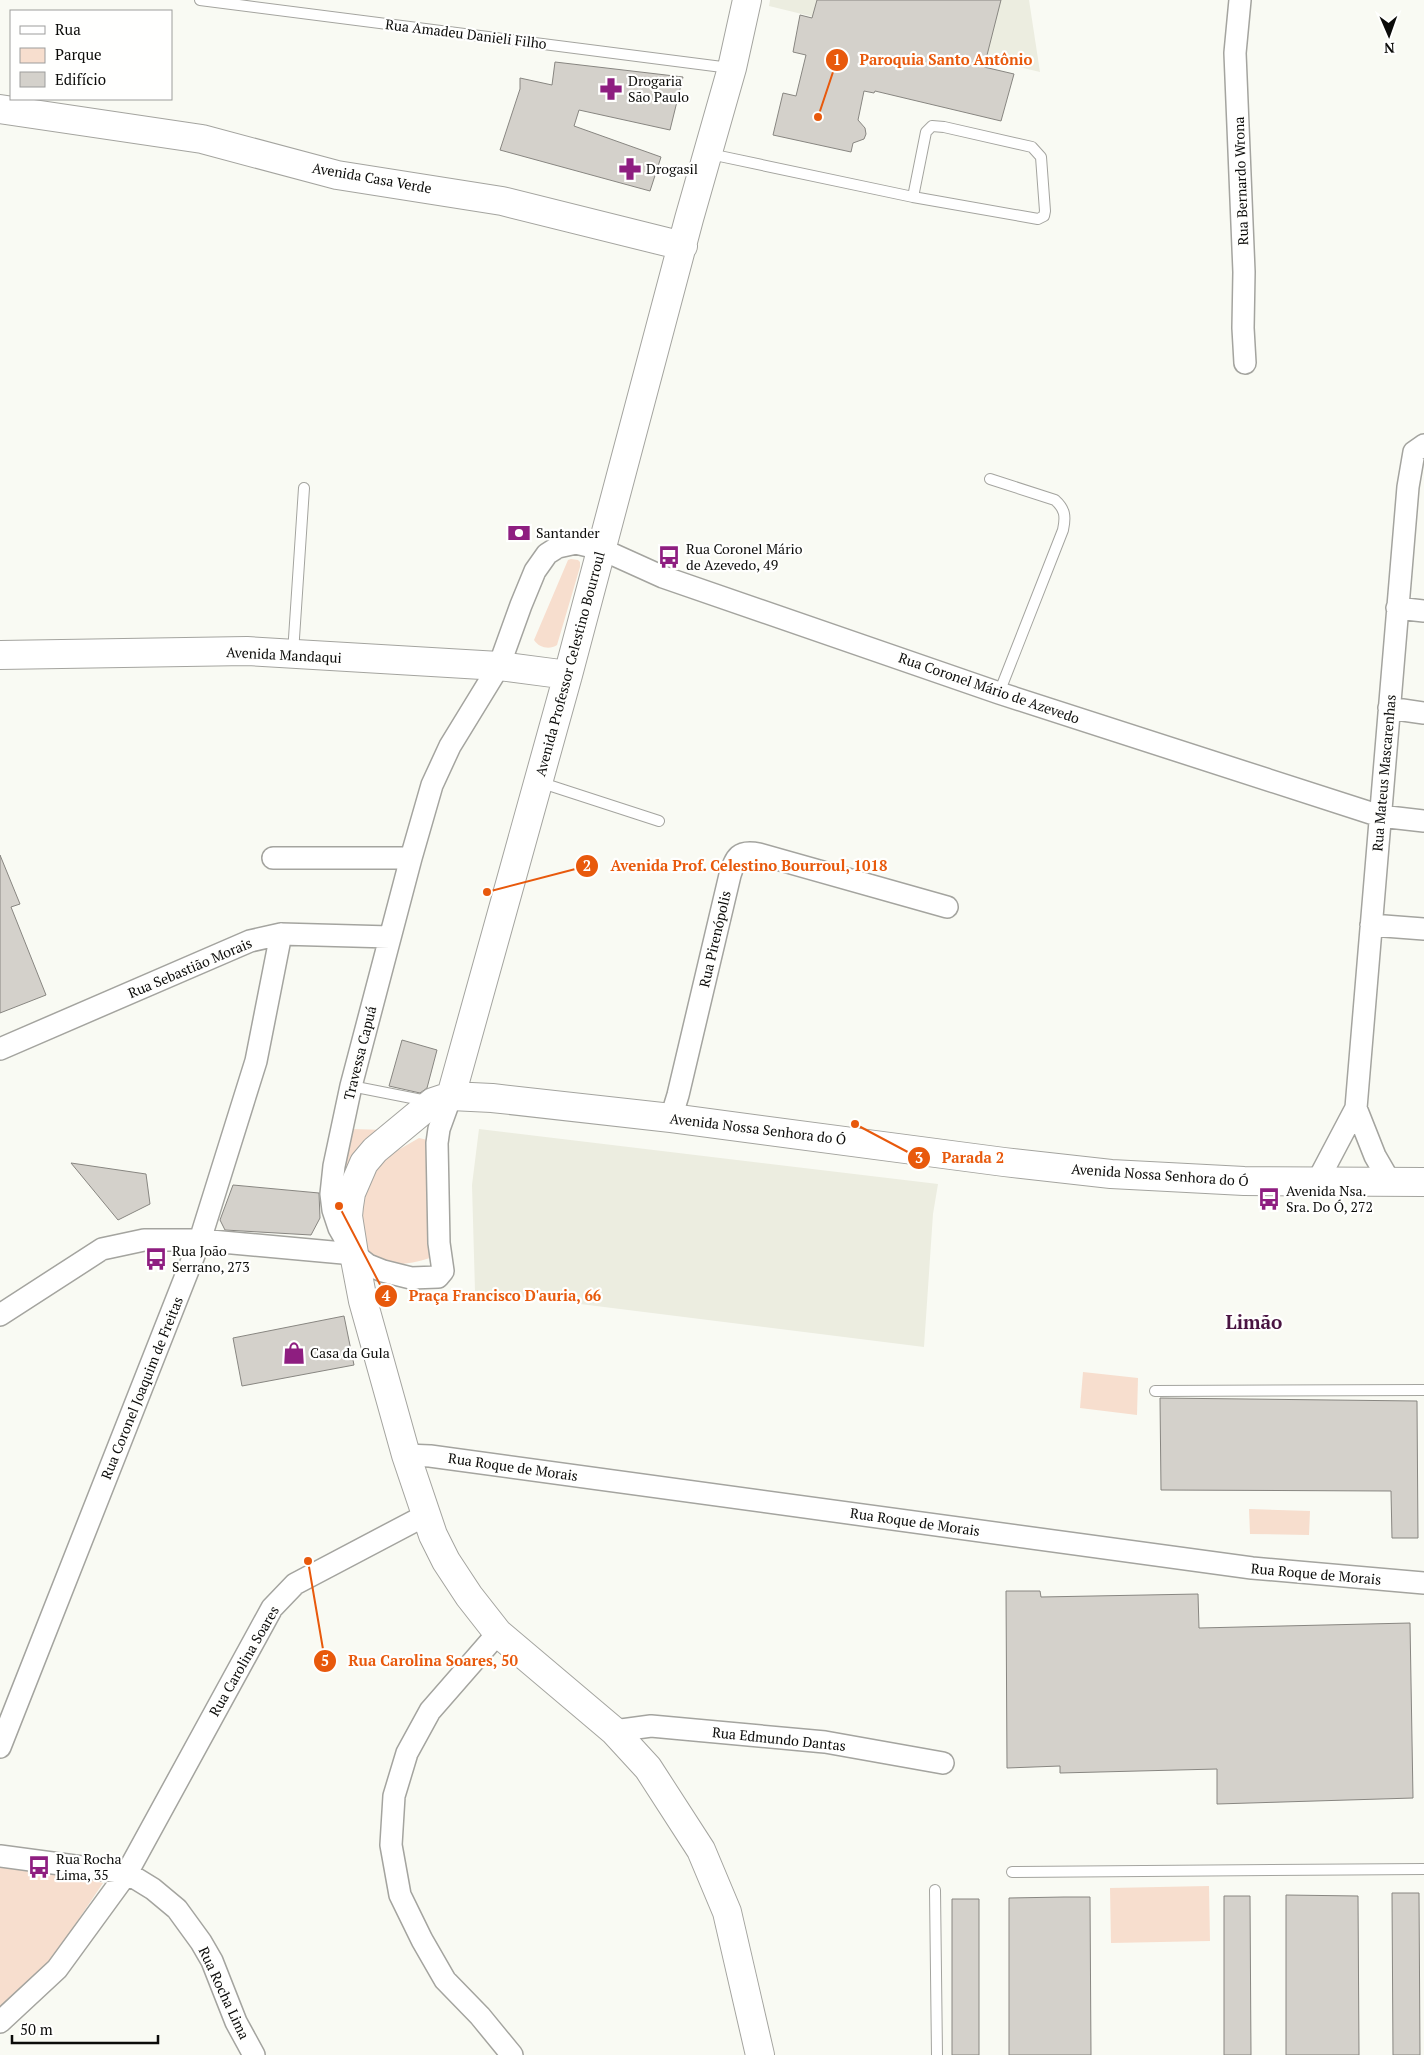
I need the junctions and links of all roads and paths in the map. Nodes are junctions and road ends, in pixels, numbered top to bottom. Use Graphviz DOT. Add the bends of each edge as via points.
graph roads {
  1 [pos="200,0"];
  2 [pos="746,0"];
  3 [pos="1240,0"];
  4 [pos="732,68"];
  5 [pos="0,109"];
  6 [pos="708,154"];
  7 [pos="913,197"];
  8 [pos="683,246"];
  9 [pos="1245,363"];
  10 [pos="1424,445"];
  11 [pos="990,479"];
  12 [pos="304,488"];
  13 [pos="601,549"];
  14 [pos="1397,608"];
  15 [pos="1424,611"];
  16 [pos="293,654"];
  17 [pos="0,655"];
  18 [pos="499,666"];
  19 [pos="568,674"];
  20 [pos="999,693"];
  21 [pos="1389,708"];
  22 [pos="1424,713"];
  23 [pos="538,782"];
  24 [pos="1380,816"];
  25 [pos="659,821"];
  26 [pos="1424,821"];
  27 [pos="273,858"];
  28 [pos="410,858"];
  29 [pos="948,907"];
  30 [pos="1371,924"];
  31 [pos="1424,929"];
  32 [pos="281,934"];
  33 [pos="390,937"];
  34 [pos="0,1049"];
  35 [pos="351,1086"];
  36 [pos="442,1099"];
  37 [pos="1356,1108"];
  38 [pos="671,1118"];
  39 [pos="1317,1182"];
  40 [pos="1390,1182"];
  41 [pos="1424,1182"];
  42 [pos="200,1240"];
  43 [pos="354,1254"];
  44 [pos="0,1315"];
  45 [pos="1424,1390"];
  46 [pos="1155,1391"];
  47 [pos="406,1455"];
  48 [pos="426,1515"];
  49 [pos="1424,1583"];
  50 [pos="498,1633"];
  51 [pos="614,1731"];
  52 [pos="0,1746"];
  53 [pos="943,1763"];
  54 [pos="0,1856"];
  55 [pos="1424,1869"];
  56 [pos="1012,1872"];
  57 [pos="127,1873"];
  58 [pos="935,1890"];
  59 [pos="0,2022"];
  60 [pos="254,2055"];
  61 [pos="512,2055"];
  62 [pos="760,2055"];
  63 [pos="937,2055"];
  1 -- 4 [label="lane, Rua Amadeu Danieli Filho"];
  2 -- 4 [label="main road, Avenida Professor Celestino Bourroul"];
  3 -- 9 [label="street, Rua Bernardo Wrona" via="1235,53"];
  4 -- 6 [label="main road, Avenida Professor Celestino Bourroul"];
  5 -- 8 [label="main road, Avenida Casa Verde" via="202,139 337,175 502,201"];
  6 -- 7 [label="lane"];
  6 -- 8 [label="main road, Avenida Professor Celestino Bourroul"];
  7 -- 7 [label="lane" via="926,132 932,126 1032,147 1041,157 1045,210 1044,216 1038,219"];
  8 -- 13 [label="main road, Avenida Professor Celestino Bourroul"];
  10 -- 14 [label="street, Rua Mateus Mascarenhas" via="1414,452 1411,463"];
  11 -- 20 [label="lane" via="1055,500 1066,517"];
  12 -- 16 [label="lane"];
  13 -- 18 [label="street, Rua Coronel Mário de Azevedo" via="576,543 558,547 547,554 535,571 520,605"];
  13 -- 19 [label="main road, Avenida Professor Celestino Bourroul"];
  13 -- 20 [label="street, Rua Coronel Mário de Azevedo" via="663,577"];
  14 -- 15 [label="street"];
  14 -- 21 [label="street, Rua Mateus Mascarenhas"];
  16 -- 17 [label="main road, Avenida Mandaqui"];
  16 -- 18 [label="main road, Avenida Mandaqui"];
  18 -- 19 [label="main road, Avenida Mandaqui"];
  18 -- 28 [label="street, Travessa Capuá" via="450,746 432,785"];
  19 -- 23 [label="main road, Avenida Professor Celestino Bourroul"];
  20 -- 24 [label="street, Rua Coronel Mário de Azevedo"];
  21 -- 22 [label="street"];
  21 -- 24 [label="street, Rua Mateus Mascarenhas"];
  23 -- 25 [label="lane"];
  23 -- 36 [label="main road, Avenida Professor Celestino Bourroul"];
  24 -- 26 [label="street, Rua Coronel Mário de Azevedo"];
  24 -- 30 [label="street, Rua Mateus Mascarenhas"];
  27 -- 28 [label="street"];
  28 -- 33 [label="street, Travessa Capuá"];
  29 -- 38 [label="street, Rua Pirenópolis" via="759,854 743,854 736,858"];
  30 -- 31 [label="street"];
  30 -- 37 [label="street, Rua Mateus Mascarenhas"];
  32 -- 33 [label="street, Rua Sebastião Morais"];
  32 -- 34 [label="street, Rua Sebastião Morais" via="250,941"];
  32 -- 42 [label="street, Rua Coronel Joaquim de Freitas" via="256,1061"];
  33 -- 35 [label="street, Travessa Capuá"];
  35 -- 36 [label="lane"];
  35 -- 43 [label="street, Travessa Capuá" via="331,1194 339,1228"];
  36 -- 38 [label="main road, Avenida Nossa Senhora do Ó" via="492,1098"];
  36 -- 43 [label="main road" via="374,1150 364,1163 351,1193 348,1211"];
  36 -- 43 [label="street" via="437,1144 441,1275 411,1278 368,1265"];
  37 -- 39 [label="street, Rua Mateus Mascarenhas"];
  37 -- 40 [label="street, Rua Mateus Mascarenhas" via="1375,1156"];
  38 -- 39 [label="main road, Avenida Nossa Senhora do Ó" via="1111,1174"];
  39 -- 40 [label="main road, Avenida Nossa Senhora do Ó"];
  40 -- 41 [label="main road, Avenida Nossa Senhora do Ó"];
  42 -- 43 [label="street"];
  42 -- 44 [label="street" via="144,1240 102,1249"];
  42 -- 52 [label="street, Rua Coronel Joaquim de Freitas"];
  43 -- 47 [label="main road" via="363,1301"];
  45 -- 46 [label="lane"];
  47 -- 48 [label="main road"];
  47 -- 49 [label="street, Rua Roque de Morais" via="1252,1568"];
  48 -- 50 [label="main road" via="446,1561 468,1596"];
  48 -- 57 [label="street, Rua Carolina Soares" via="295,1584 272,1608"];
  50 -- 51 [label="main road"];
  50 -- 61 [label="street" via="430,1711 407,1753 394,1796 391,1845 400,1895 445,1980"];
  51 -- 53 [label="street, Rua Edmundo Dantas" via="652,1726 825,1742"];
  51 -- 62 [label="main road" via="648,1768 701,1850 727,1912"];
  54 -- 57 [label="street"];
  55 -- 56 [label="lane"];
  57 -- 59 [label="street, Rua Carolina Soares" via="57,1969"];
  57 -- 60 [label="street, Rua Rocha Lima" via="177,1909 201,1942"];
  58 -- 63 [label="lane"];
}
